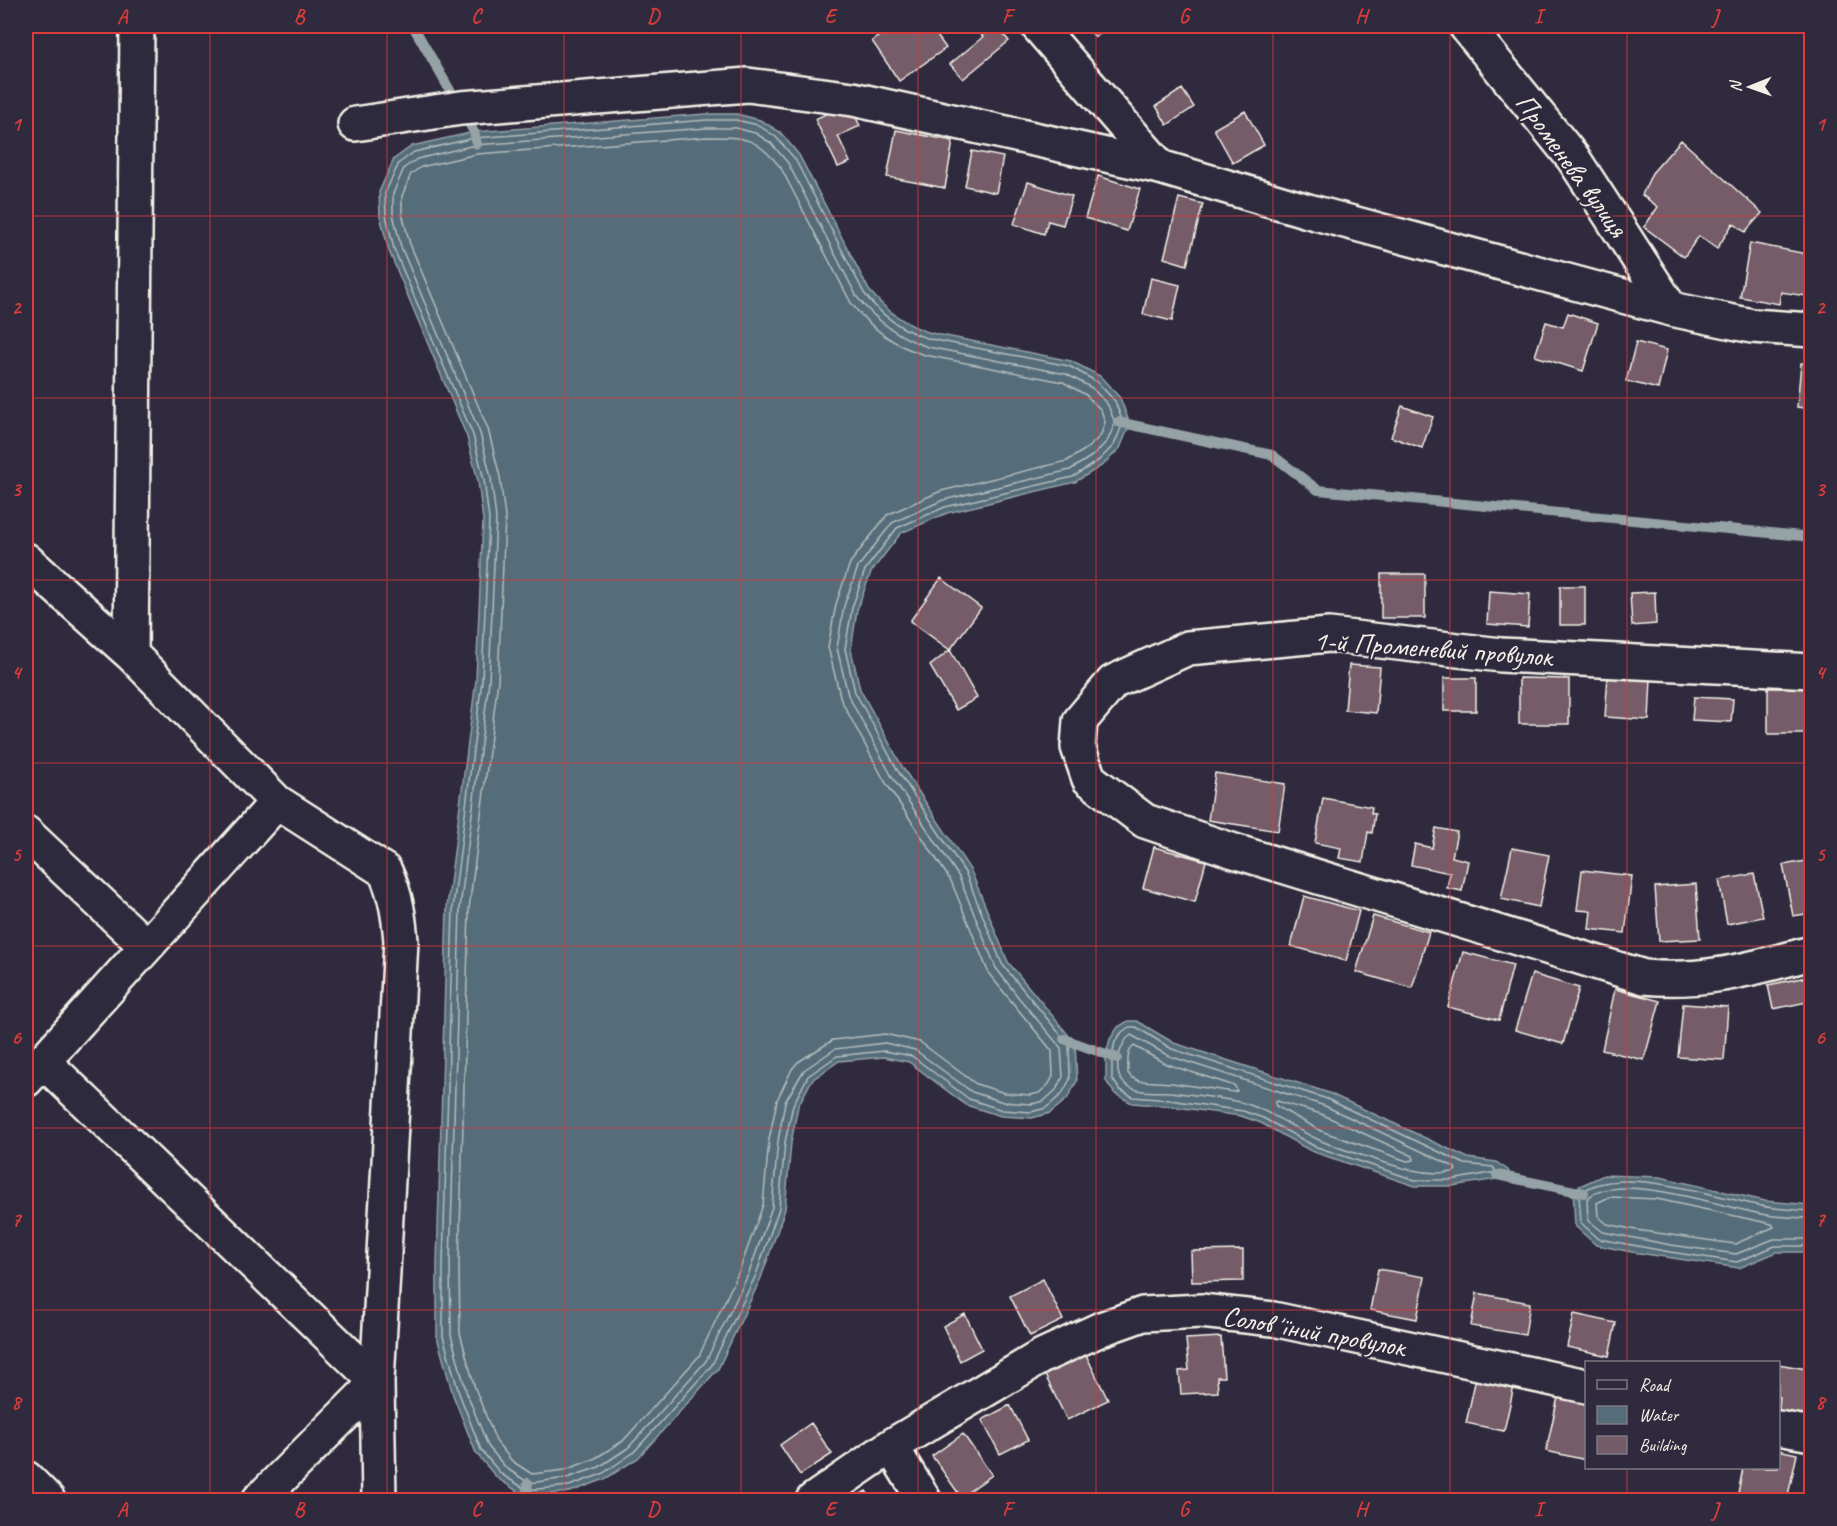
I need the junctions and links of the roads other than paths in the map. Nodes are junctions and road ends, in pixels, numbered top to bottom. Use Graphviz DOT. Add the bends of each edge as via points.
graph roads {
  1 [pos="137,26"];
  2 [pos="1038,26"];
  3 [pos="1466,26"];
  4 [pos="355,124"];
  5 [pos="1160,167"];
  6 [pos="1671,309"];
  7 [pos="1812,330"];
  8 [pos="26,560"];
  9 [pos="131,654"];
  10 [pos="1812,670"];
  11 [pos="277,802"];
  12 [pos="26,832"];
  13 [pos="147,946"];
  14 [pos="1812,953"];
  15 [pos="34,1070"];
  16 [pos="376,1382"];
  17 [pos="1585,1386"];
  18 [pos="1780,1428"];
  19 [pos="1812,1434"];
  20 [pos="891,1446"];
  21 [pos="26,1478"];
  22 [pos="48,1500"];
  23 [pos="259,1500"];
  24 [pos="379,1500"];
  25 [pos="813,1500"];
  26 [pos="924,1500"];
  1 -- 9 [label="street"];
  2 -- 5 [label="street"];
  3 -- 6 [label="street, Променева вулиця" via="1573,158"];
  4 -- 5 [label="street" via="461,108 748,85 853,99"];
  5 -- 6 [label="street"];
  6 -- 7 [label="street" via="1752,326"];
  8 -- 9 [label="street"];
  9 -- 11 [label="street"];
  10 -- 14 [label="street, 1-й Променевий провулок" via="1501,655 1329,635 1188,648 1113,682 1080,721 1078,747 1089,779 1145,821 1644,977 1701,978"];
  11 -- 13 [label="street"];
  11 -- 16 [label="street" via="385,871 398,908 401,941"];
  12 -- 13 [label="street"];
  13 -- 15 [label="street"];
  15 -- 16 [label="street"];
  16 -- 23 [label="street"];
  16 -- 24 [label="street"];
  17 -- 20 [label="street, Соловʼїний провулок" via="1273,1319 1201,1311 1143,1314 1042,1356"];
  18 -- 19 [label="street"];
  20 -- 25 [label="street, Соловʼїний провулок"];
  20 -- 26 [label="street"];
  21 -- 22 [label="street"];
}
